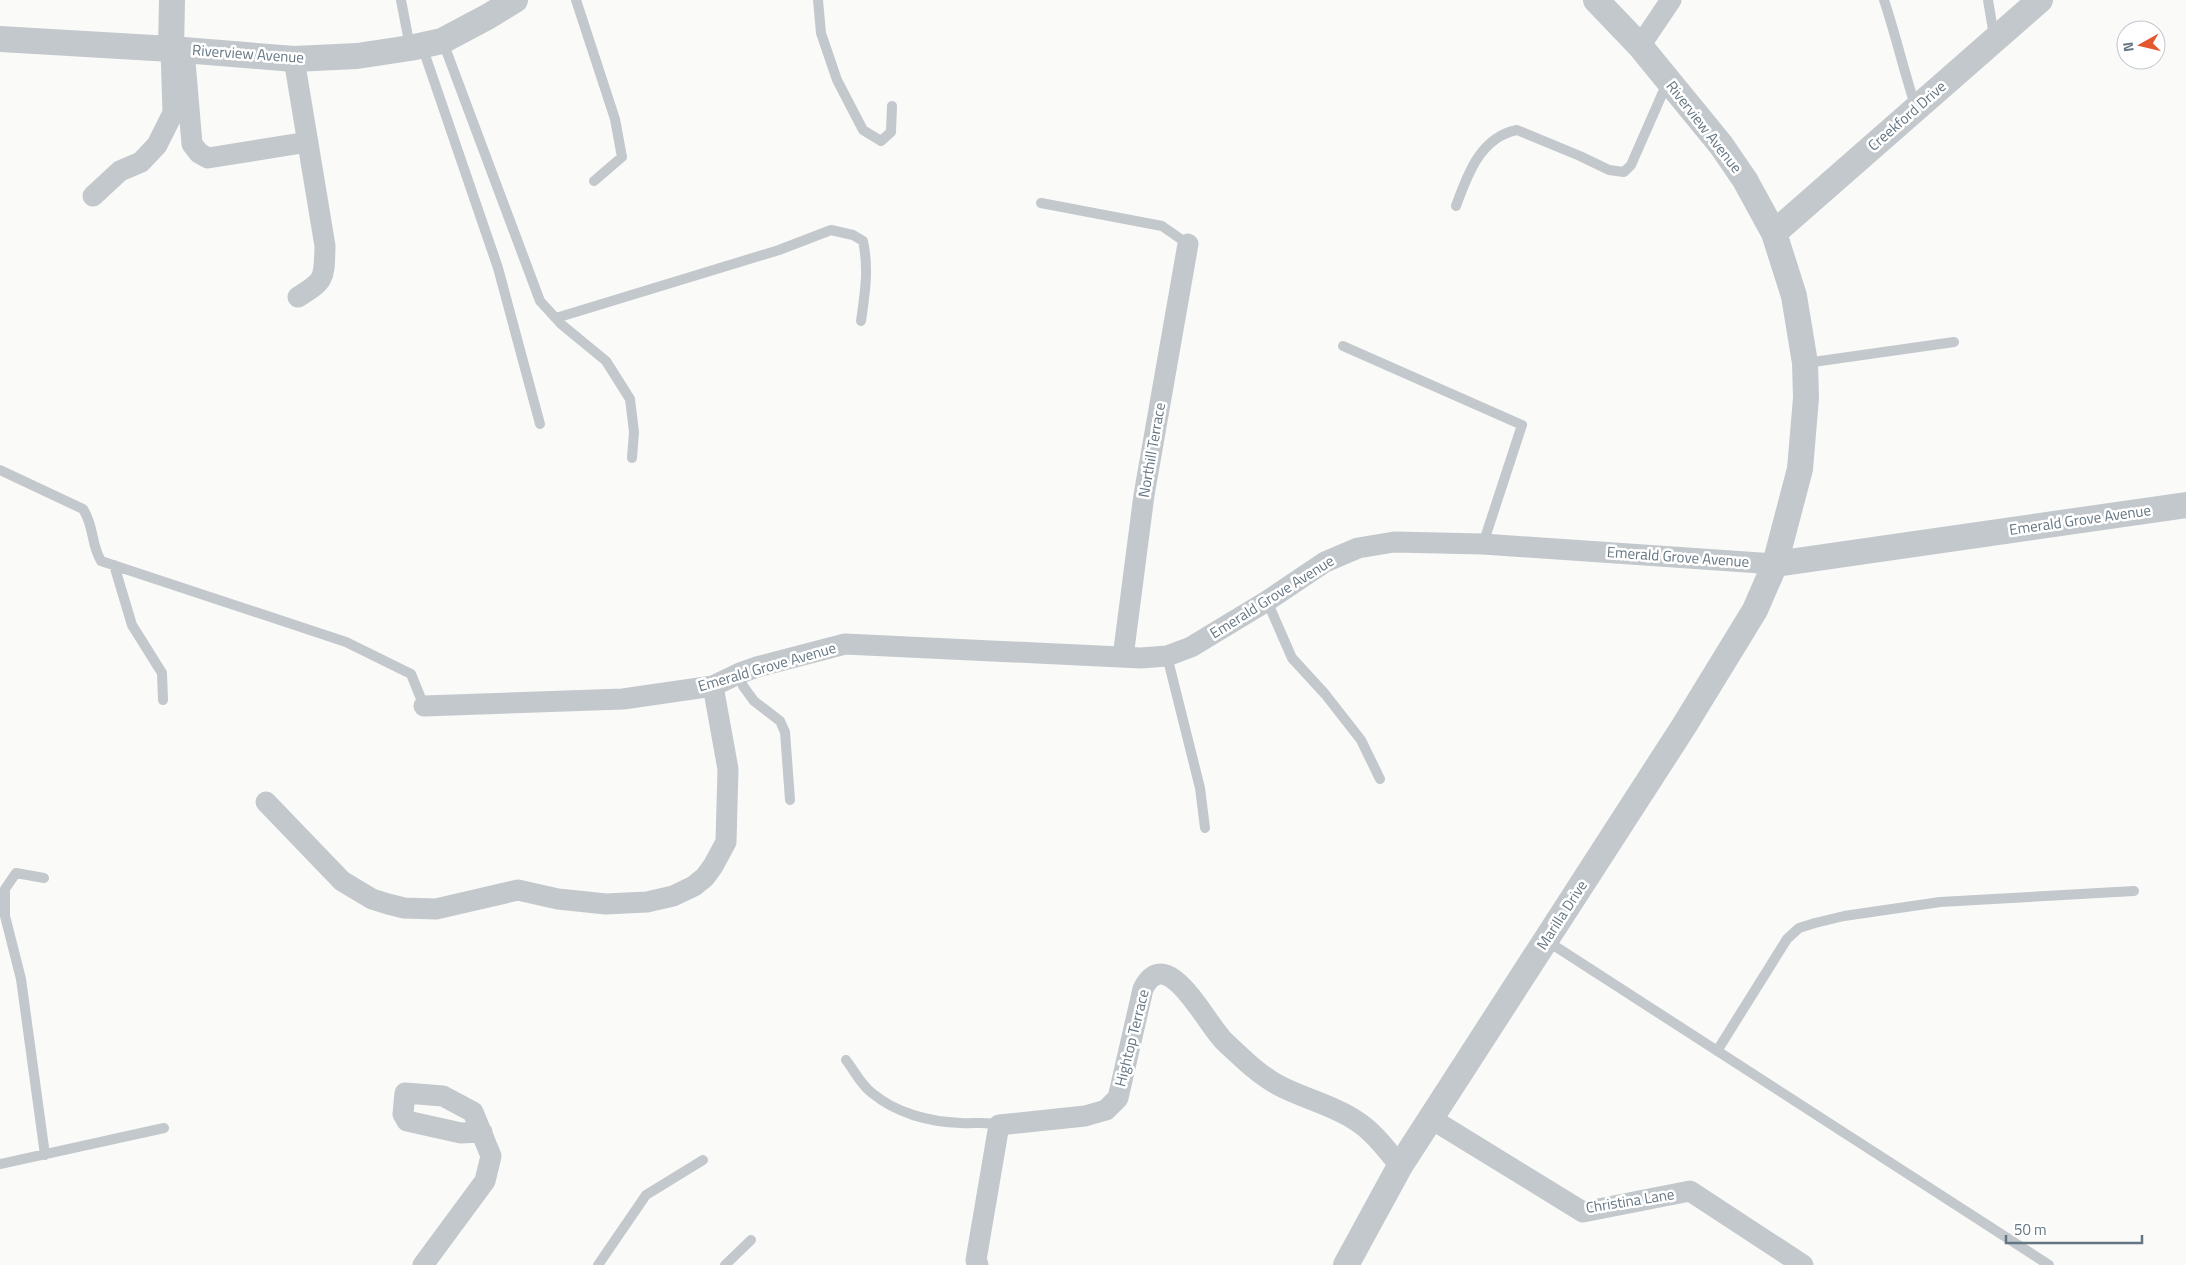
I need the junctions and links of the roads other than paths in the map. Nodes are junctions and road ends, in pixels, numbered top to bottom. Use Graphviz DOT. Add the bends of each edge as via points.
graph roads {
  1 [pos="172,0"];
  2 [pos="401,0"];
  3 [pos="515,0"];
  4 [pos="576,0"];
  5 [pos="818,0"];
  6 [pos="1596,0"];
  7 [pos="1670,0"];
  8 [pos="1884,0"];
  9 [pos="1988,0"];
  10 [pos="2040,0"];
  11 [pos="0,39"];
  12 [pos="1995,40"];
  13 [pos="425,45"];
  14 [pos="1640,46"];
  15 [pos="178,49"];
  16 [pos="294,59"];
  17 [pos="1668,81"];
  18 [pos="892,106"];
  19 [pos="1916,108"];
  20 [pos="308,142"];
  21 [pos="594,181"];
  22 [pos="93,196"];
  23 [pos="1041,203"];
  24 [pos="1456,206"];
  25 [pos="1774,233"];
  26 [pos="1188,244"];
  27 [pos="298,297"];
  28 [pos="556,318"];
  29 [pos="861,321"];
  30 [pos="1954,342"];
  31 [pos="1343,346"];
  32 [pos="1805,363"];
  33 [pos="540,424"];
  34 [pos="632,458"];
  35 [pos="0,470"];
  36 [pos="2186,506"];
  37 [pos="1483,544"];
  38 [pos="1775,564"];
  39 [pos="114,565"];
  40 [pos="1267,601"];
  41 [pos="1167,656"];
  42 [pos="1124,657"];
  43 [pos="740,673"];
  44 [pos="713,686"];
  45 [pos="163,700"];
  46 [pos="424,706"];
  47 [pos="1380,779"];
  48 [pos="790,800"];
  49 [pos="266,802"];
  50 [pos="1205,828"];
  51 [pos="44,878"];
  52 [pos="2134,890"];
  53 [pos="1546,940"];
  54 [pos="1717,1051"];
  55 [pos="846,1060"];
  56 [pos="1430,1118"];
  57 [pos="999,1125"];
  58 [pos="164,1128"];
  59 [pos="482,1132"];
  60 [pos="45,1155"];
  61 [pos="703,1160"];
  62 [pos="0,1164"];
  63 [pos="1400,1166"];
  64 [pos="751,1240"];
  65 [pos="423,1265"];
  66 [pos="598,1265"];
  67 [pos="725,1265"];
  68 [pos="978,1265"];
  69 [pos="1346,1265"];
  70 [pos="1803,1265"];
  71 [pos="2049,1265"];
  1 -- 15 [label="street"];
  2 -- 13 [label="lane"];
  3 -- 13 [label="street, Riverview Avenue" via="489,16"];
  4 -- 21 [label="lane" via="615,119 622,157"];
  5 -- 18 [label="lane" via="821,33 837,80 863,130 881,141 891,132"];
  6 -- 14 [label="street, Riverview Avenue"];
  7 -- 14 [label="street"];
  8 -- 19 [label="lane"];
  9 -- 12 [label="lane"];
  10 -- 12 [label="street, Creekford Drive"];
  11 -- 15 [label="street, Riverview Avenue"];
  12 -- 19 [label="street, Creekford Drive"];
  13 -- 16 [label="street, Riverview Avenue" via="357,56"];
  13 -- 28 [label="lane" via="540,301"];
  13 -- 33 [label="lane" via="498,268"];
  14 -- 17 [label="street, Riverview Avenue"];
  15 -- 16 [label="street, Riverview Avenue"];
  15 -- 20 [label="street" via="192,144 199,153 208,158"];
  15 -- 22 [label="street" via="172,113 157,145 140,162 120,171"];
  16 -- 20 [label="street"];
  17 -- 24 [label="lane" via="1624,172 1609,170 1517,130 1506,132 1490,143 1470,168"];
  17 -- 25 [label="street, Riverview Avenue" via="1722,145"];
  19 -- 25 [label="street, Creekford Drive"];
  20 -- 27 [label="street" via="325,246 324,274 317,285"];
  23 -- 26 [label="lane" via="1162,226"];
  25 -- 32 [label="street, Riverview Avenue" via="1794,296"];
  26 -- 42 [label="street, Northill Terrace" via="1144,495"];
  28 -- 29 [label="lane" via="779,250 831,230 863,241 867,286"];
  28 -- 34 [label="lane" via="606,361 630,399 634,432"];
  30 -- 32 [label="lane"];
  31 -- 37 [label="lane" via="1522,425"];
  32 -- 38 [label="street, Riverview Avenue" via="1806,398 1800,468"];
  35 -- 39 [label="lane" via="83,509 90,520 94,549 101,561"];
  36 -- 38 [label="street, Emerald Grove Avenue"];
  37 -- 38 [label="street, Emerald Grove Avenue"];
  37 -- 40 [label="street, Emerald Grove Avenue" via="1394,542 1358,548 1325,562"];
  38 -- 53 [label="street, Marilla Drive" via="1755,610"];
  39 -- 45 [label="lane" via="132,626 162,673"];
  39 -- 46 [label="lane" via="346,642 411,674"];
  40 -- 41 [label="street, Emerald Grove Avenue" via="1191,647"];
  40 -- 47 [label="lane" via="1292,658 1361,740"];
  41 -- 42 [label="street, Emerald Grove Avenue"];
  41 -- 50 [label="lane" via="1200,788"];
  42 -- 43 [label="street, Emerald Grove Avenue" via="845,644"];
  43 -- 44 [label="street, Emerald Grove Avenue"];
  43 -- 48 [label="lane" via="743,686 754,700 780,721 785,732"];
  44 -- 46 [label="street, Emerald Grove Avenue" via="624,699"];
  44 -- 49 [label="street" via="728,769 726,842 714,866 704,877 673,896 647,902 606,904 558,899 518,890 436,909 404,908 364,895 342,881"];
  51 -- 60 [label="lane" via="16,873 5,889 5,916 21,979"];
  52 -- 54 [label="lane" via="1940,902 1844,916 1799,928 1788,939"];
  53 -- 54 [label="lane"];
  53 -- 56 [label="street, Marilla Drive"];
  54 -- 71 [label="lane"];
  55 -- 57 [label="lane" via="870,1092 911,1115 961,1124 988,1122"];
  56 -- 63 [label="street, Marilla Drive"];
  56 -- 70 [label="street, Christina Lane" via="1583,1212 1690,1191"];
  57 -- 63 [label="street, Hightop Terrace" via="1085,1116 1106,1110 1118,1098 1142,989 1153,975 1162,974 1173,976 1182,985 1217,1035 1257,1071 1279,1085 1355,1119"];
  57 -- 68 [label="street" via="976,1260"];
  58 -- 60 [label="lane"];
  59 -- 65 [label="street" via="491,1156 485,1181"];
  60 -- 62 [label="lane"];
  61 -- 66 [label="lane" via="646,1195"];
  63 -- 69 [label="street, Marilla Drive"];
  64 -- 67 [label="lane"];
}
